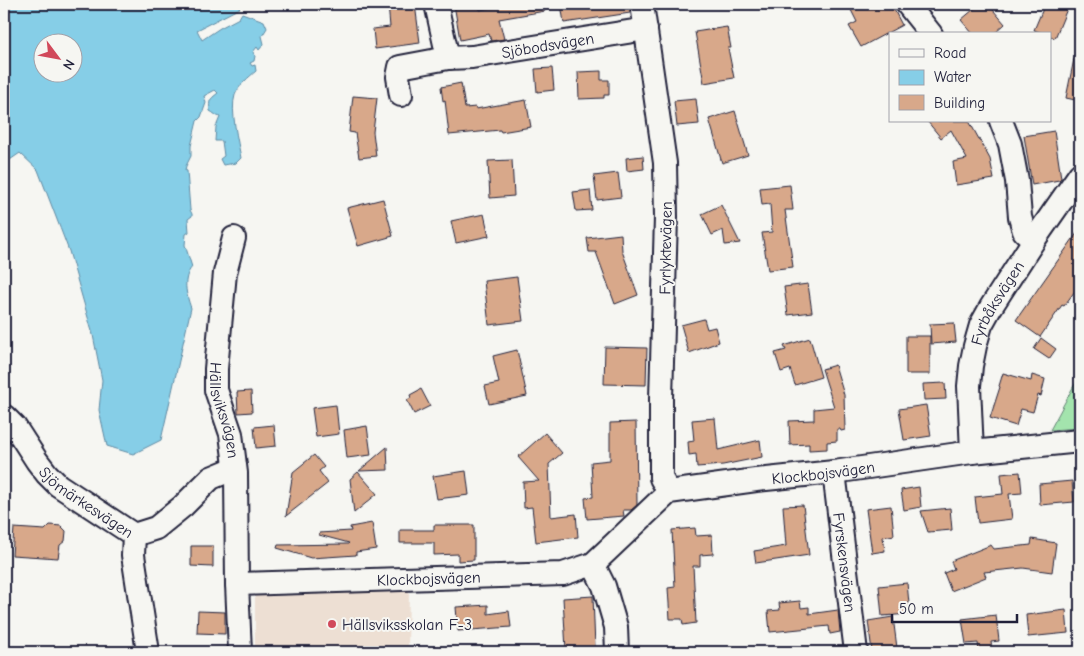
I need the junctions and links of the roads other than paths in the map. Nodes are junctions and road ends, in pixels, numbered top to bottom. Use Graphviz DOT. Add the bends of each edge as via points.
graph roads {
  1 [pos="436,4"];
  2 [pos="642,4"];
  3 [pos="908,4"];
  4 [pos="646,29"];
  5 [pos="929,32"];
  6 [pos="448,58"];
  7 [pos="401,95"];
  8 [pos="1001,122"];
  9 [pos="1080,174"];
  10 [pos="234,238"];
  11 [pos="1034,240"];
  12 [pos="4,416"];
  13 [pos="1080,441"];
  14 [pos="972,452"];
  15 [pos="234,468"];
  16 [pos="834,472"];
  17 [pos="669,492"];
  18 [pos="134,535"];
  19 [pos="593,564"];
  20 [pos="238,584"];
  21 [pos="148,652"];
  22 [pos="240,652"];
  23 [pos="617,652"];
  24 [pos="856,652"];
  1 -- 6 [label="street"];
  2 -- 4 [label="street, Fyrlyktevägen"];
  3 -- 5 [label="street"];
  4 -- 6 [label="street, Sjöbodsvägen"];
  4 -- 17 [label="street, Fyrlyktevägen" via="666,163 661,478"];
  6 -- 7 [label="street, Sjöbodsvägen" via="400,66"];
  8 -- 11 [label="street" via="1010,144 1020,217 1024,231"];
  9 -- 11 [label="street, Fyrbåksvägen"];
  10 -- 15 [label="street, Hällsviksvägen" via="225,273 216,390 231,434"];
  11 -- 14 [label="street, Fyrbåksvägen" via="981,325 969,386"];
  12 -- 18 [label="street, Sjömärkesvägen" via="58,485"];
  13 -- 14 [label="street, Klockbojsvägen"];
  14 -- 16 [label="street, Klockbojsvägen"];
  15 -- 18 [label="street, Sjömärkesvägen" via="211,478 156,528"];
  15 -- 20 [label="street, Hällsviksvägen"];
  16 -- 17 [label="street, Klockbojsvägen"];
  16 -- 24 [label="street, Fyrskensvägen"];
  17 -- 19 [label="street, Klockbojsvägen"];
  18 -- 21 [label="street" via="133,555"];
  19 -- 20 [label="street, Klockbojsvägen" via="563,574"];
  19 -- 23 [label="street" via="604,586 616,628"];
  20 -- 22 [label="street, Hällsviksvägen"];
}
